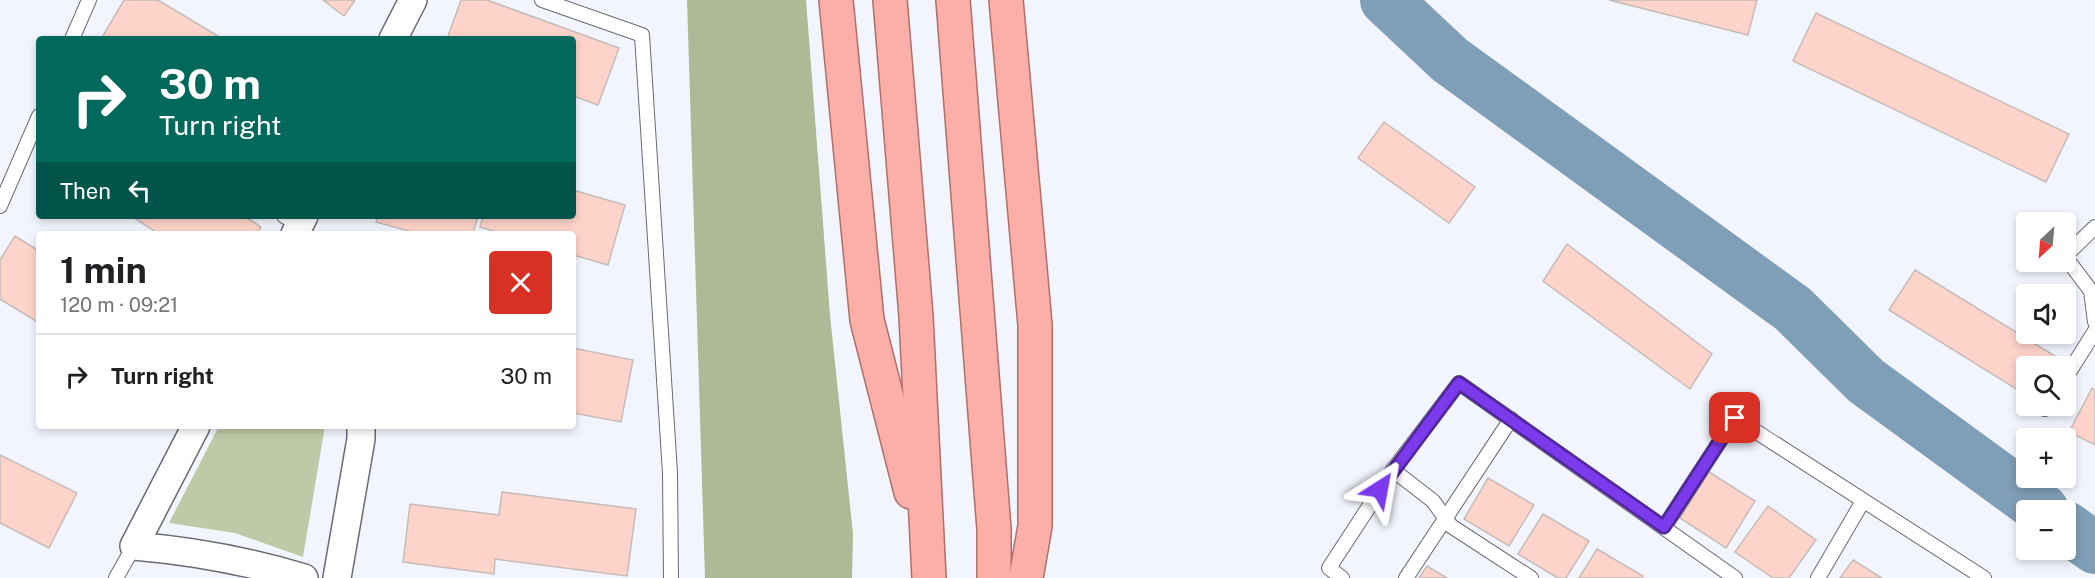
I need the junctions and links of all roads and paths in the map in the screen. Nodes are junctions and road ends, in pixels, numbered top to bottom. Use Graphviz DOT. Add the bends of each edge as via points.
graph roads {
  1 [pos="89,0"];
  2 [pos="413,0"];
  3 [pos="542,0"];
  4 [pos="836,0"];
  5 [pos="890,0"];
  6 [pos="953,0"];
  7 [pos="1006,0"];
  8 [pos="73,36"];
  9 [pos="395,36"];
  10 [pos="36,123"];
  11 [pos="0,206"];
  12 [pos="2095,227"];
  13 [pos="2076,246"];
  14 [pos="2076,270"];
  15 [pos="2095,322"];
  16 [pos="2095,331"];
  17 [pos="2076,361"];
  18 [pos="1511,419"];
  19 [pos="194,429"];
  20 [pos="361,429"];
  21 [pos="1393,470"];
  22 [pos="1863,501"];
  23 [pos="1446,518"];
  24 [pos="1664,527"];
  25 [pos="134,546"];
  26 [pos="929,570"];
  27 [pos="1326,573"];
  28 [pos="117,578"];
  29 [pos="304,578"];
  30 [pos="336,578"];
  31 [pos="671,578"];
  32 [pos="994,578"];
  33 [pos="1026,578"];
  34 [pos="1342,578"];
  35 [pos="1406,578"];
  36 [pos="1531,578"];
  37 [pos="1735,578"];
  38 [pos="1818,578"];
  39 [pos="1984,578"];
  1 -- 8 [label="lane"];
  2 -- 9 [label="street"];
  3 -- 31 [label="lane" via="642,35 670,473"];
  4 -- 26 [label="highway" via="867,320"];
  5 -- 26 [label="highway" via="916,316"];
  6 -- 32 [label="highway" via="993,517"];
  7 -- 33 [label="highway" via="1035,325 1035,526"];
  10 -- 11 [label="lane"];
  12 -- 13 [label="lane"];
  14 -- 15 [label="lane" via="2091,291"];
  16 -- 17 [label="lane"];
  18 -- 21 [label="lane" via="1459,383"];
  18 -- 23 [label="lane"];
  18 -- 24 [label="lane"];
  19 -- 25 [label="street"];
  20 -- 30 [label="street"];
  21 -- 23 [label="lane" via="1433,501"];
  21 -- 27 [label="lane"];
  22 -- 24 [label="lane" via="1735,418"];
  22 -- 38 [label="lane"];
  22 -- 39 [label="lane"];
  23 -- 35 [label="lane"];
  23 -- 36 [label="lane" via="1451,526"];
  24 -- 37 [label="lane"];
  25 -- 28 [label="lane"];
  25 -- 29 [label="street" via="198,553 267,566"];
  27 -- 34 [label="lane"];
}
